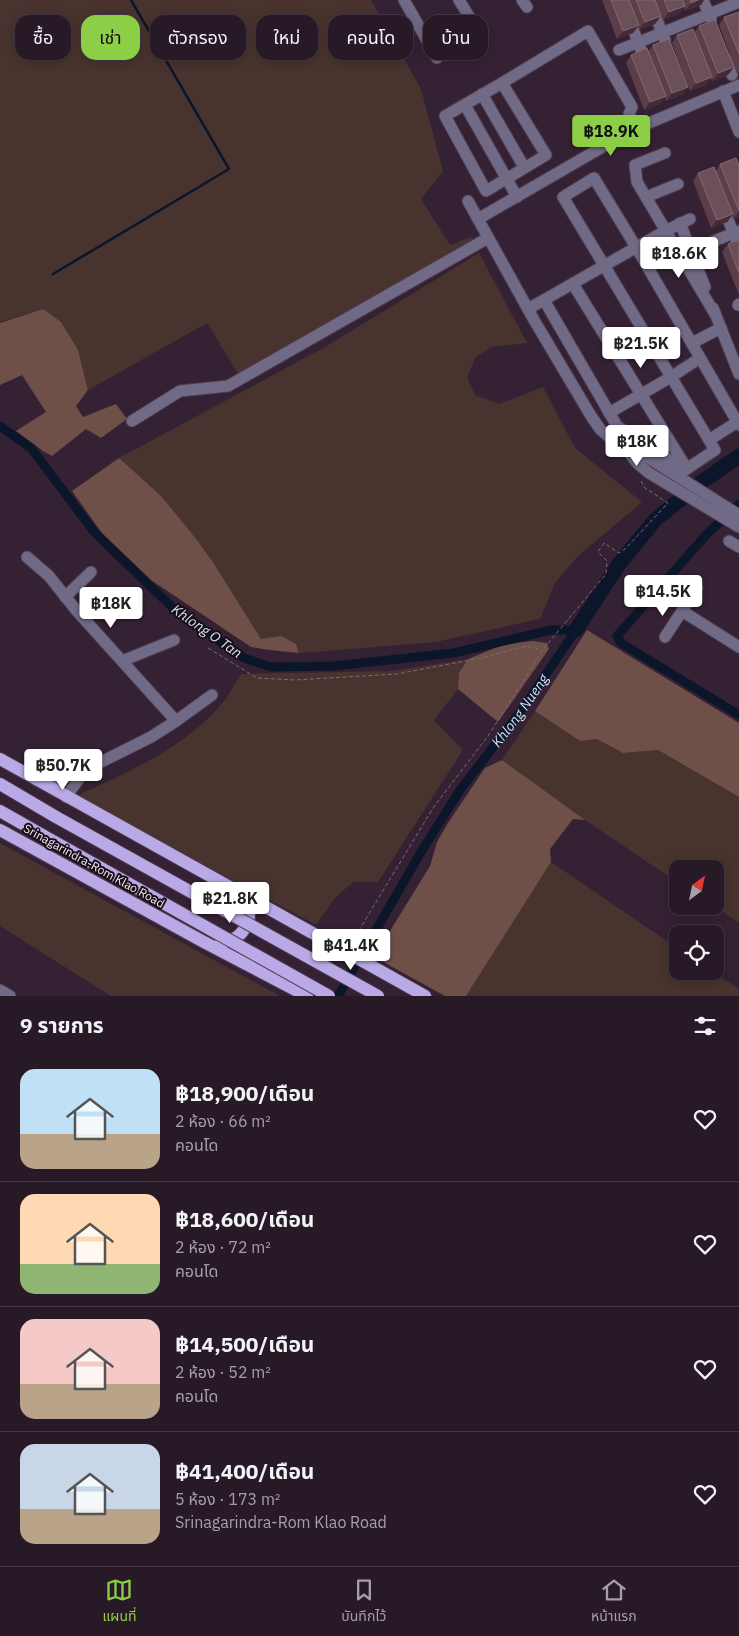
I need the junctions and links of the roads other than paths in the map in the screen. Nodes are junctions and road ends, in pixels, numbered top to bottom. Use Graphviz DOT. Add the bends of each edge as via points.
graph roads {
  1 [pos="404,0"];
  2 [pos="460,0"];
  3 [pos="622,0"];
  4 [pos="649,0"];
  5 [pos="703,0"];
  6 [pos="734,2"];
  7 [pos="709,14"];
  8 [pos="469,15"];
  9 [pos="737,18"];
  10 [pos="716,31"];
  11 [pos="423,33"];
  12 [pos="662,33"];
  13 [pos="638,43"];
  14 [pos="668,49"];
  15 [pos="722,49"];
  16 [pos="620,50"];
  17 [pos="645,60"];
  18 [pos="732,75"];
  19 [pos="502,83"];
  20 [pos="739,85"];
  21 [pos="723,91"];
  22 [pos="482,94"];
  23 [pos="465,105"];
  24 [pos="635,128"];
  25 [pos="739,132"];
  26 [pos="665,153"];
  27 [pos="524,167"];
  28 [pos="506,178"];
  29 [pos="678,184"];
  30 [pos="518,197"];
  31 [pos="646,197"];
  32 [pos="720,199"];
  33 [pos="468,201"];
  34 [pos="478,220"];
  35 [pos="665,231"];
  36 [pos="736,232"];
  37 [pos="488,238"];
  38 [pos="714,241"];
  39 [pos="636,247"];
  40 [pos="739,247"];
  41 [pos="604,266"];
  42 [pos="573,284"];
  43 [pos="544,300"];
  44 [pos="528,310"];
  45 [pos="715,314"];
  46 [pos="721,328"];
  47 [pos="692,344"];
  48 [pos="700,358"];
  49 [pos="739,374"];
  50 [pos="671,377"];
  51 [pos="641,394"];
  52 [pos="609,413"];
  53 [pos="132,421"];
  54 [pos="738,423"];
  55 [pos="709,440"];
  56 [pos="649,468"];
  57 [pos="687,469"];
  58 [pos="739,515"];
  59 [pos="739,527"];
  60 [pos="729,541"];
  61 [pos="739,548"];
  62 [pos="27,557"];
  63 [pos="91,572"];
  64 [pos="697,588"];
  65 [pos="65,597"];
  66 [pos="682,611"];
  67 [pos="665,637"];
  68 [pos="174,640"];
  69 [pos="739,647"];
  70 [pos="122,661"];
  71 [pos="212,695"];
  72 [pos="176,721"];
  73 [pos="0,759"];
  74 [pos="85,770"];
  75 [pos="36,780"];
  76 [pos="0,784"];
  77 [pos="66,796"];
  78 [pos="0,811"];
  79 [pos="0,830"];
  80 [pos="235,892"];
  81 [pos="202,941"];
  82 [pos="0,990"];
  83 [pos="10,996"];
  84 [pos="307,996"];
  85 [pos="329,996"];
  86 [pos="378,996"];
  87 [pos="425,996"];
  1 -- 11 [label="street"];
  2 -- 8 [label="street"];
  3 -- 13 [label="street"];
  4 -- 12 [label="street"];
  5 -- 7 [label="street"];
  6 -- 7 [label="street"];
  6 -- 9 [label="street"];
  7 -- 10 [label="street"];
  7 -- 12 [label="street"];
  12 -- 13 [label="street"];
  12 -- 14 [label="street"];
  13 -- 16 [label="street"];
  13 -- 17 [label="street"];
  15 -- 18 [label="street"];
  19 -- 22 [label="street"];
  19 -- 24 [label="street" via="588,32 632,107 629,114"];
  19 -- 27 [label="street" via="546,155"];
  20 -- 21 [label="street"];
  21 -- 24 [label="street"];
  21 -- 25 [label="street"];
  22 -- 23 [label="street"];
  22 -- 27 [label="street"];
  23 -- 28 [label="street"];
  23 -- 28 [label="street" via="445,116 486,191"];
  24 -- 30 [label="street"];
  26 -- 31 [label="street" via="635,165 637,182"];
  27 -- 28 [label="street"];
  28 -- 30 [label="street"];
  29 -- 31 [label="street"];
  30 -- 34 [label="street"];
  31 -- 35 [label="street"];
  32 -- 36 [label="street"];
  33 -- 34 [label="street"];
  34 -- 37 [label="street"];
  35 -- 39 [label="street"];
  35 -- 45 [label="street"];
  35 -- 45 [label="street" via="685,221"];
  36 -- 38 [label="street"];
  36 -- 40 [label="street"];
  37 -- 44 [label="street"];
  37 -- 53 [label="street" via="228,386 180,391"];
  39 -- 41 [label="street"];
  39 -- 41 [label="street" via="594,178 563,197"];
  39 -- 47 [label="street"];
  41 -- 42 [label="street"];
  41 -- 50 [label="street"];
  42 -- 43 [label="street"];
  42 -- 51 [label="street"];
  43 -- 44 [label="street"];
  43 -- 52 [label="street"];
  44 -- 56 [label="street" via="591,416 610,438 628,451 641,454"];
  45 -- 46 [label="street"];
  46 -- 47 [label="street"];
  46 -- 49 [label="street"];
  47 -- 48 [label="street"];
  48 -- 50 [label="street"];
  48 -- 54 [label="street"];
  50 -- 51 [label="street"];
  50 -- 55 [label="street"];
  51 -- 52 [label="street"];
  51 -- 57 [label="street"];
  52 -- 57 [label="street" via="617,426"];
  54 -- 55 [label="street"];
  55 -- 57 [label="street" via="715,450"];
  56 -- 58 [label="street"];
  56 -- 59 [label="street"];
  60 -- 61 [label="street"];
  62 -- 65 [label="street" via="42,569"];
  63 -- 65 [label="street"];
  64 -- 66 [label="street"];
  65 -- 70 [label="street"];
  66 -- 67 [label="street"];
  66 -- 69 [label="street"];
  68 -- 70 [label="street"];
  70 -- 72 [label="street"];
  71 -- 72 [label="street"];
  72 -- 74 [label="street" via="152,737"];
  73 -- 75 [label="main road"];
  74 -- 75 [label="street" via="49,780"];
  74 -- 77 [label="street"];
  75 -- 77 [label="main road"];
  76 -- 86 [label="main road, Srinagarindra-Rom Klao Road, bridge"];
  77 -- 80 [label="main road"];
  78 -- 85 [label="main road, Srinagarindra-Rom Klao Road, bridge"];
  79 -- 81 [label="main road, Srinagarindra-Rom Klao Road"];
  80 -- 81 [label="main road" via="248,909 249,916 238,937"];
  80 -- 87 [label="main road, bridge"];
  81 -- 84 [label="main road, Srinagarindra-Rom Klao Road"];
  82 -- 83 [label="street"];
}
